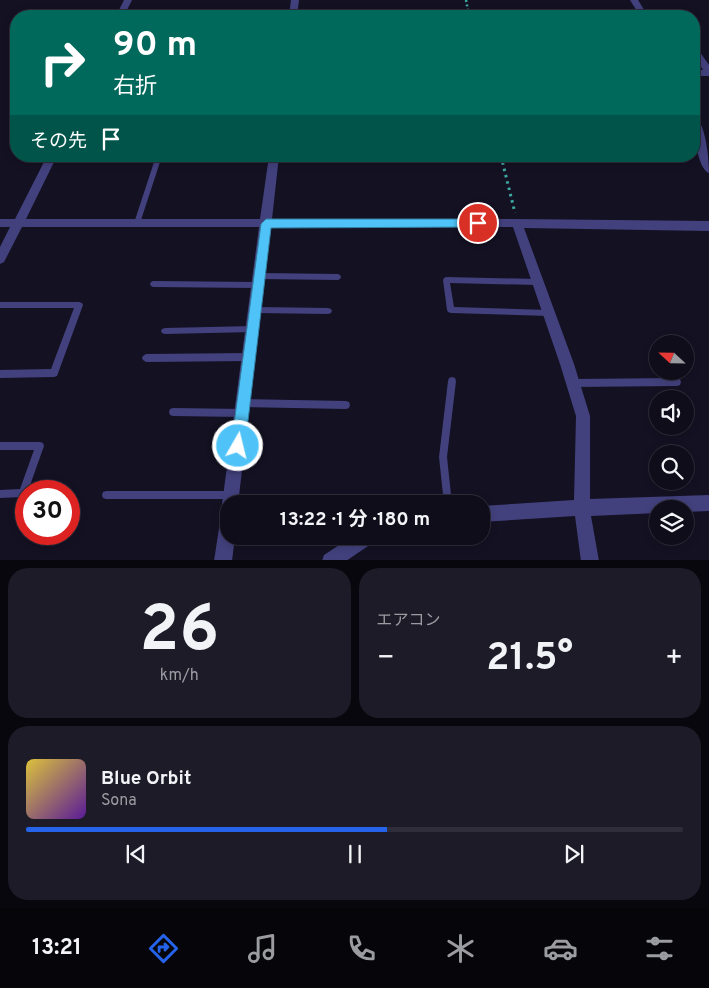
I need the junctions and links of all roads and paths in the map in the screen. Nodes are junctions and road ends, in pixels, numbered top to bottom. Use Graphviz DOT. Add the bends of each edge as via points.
graph roads {
  1 [pos="700,59"];
  2 [pos="709,73"];
  3 [pos="700,140"];
  4 [pos="49,162"];
  5 [pos="157,162"];
  6 [pos="273,162"];
  7 [pos="502,162"];
  8 [pos="709,169"];
  9 [pos="0,223"];
  10 [pos="20,223"];
  11 [pos="137,223"];
  12 [pos="517,223"];
  13 [pos="266,224"];
  14 [pos="709,226"];
  15 [pos="0,259"];
  16 [pos="338,277"];
  17 [pos="259,281"];
  18 [pos="537,282"];
  19 [pos="152,284"];
  20 [pos="0,304"];
  21 [pos="256,310"];
  22 [pos="328,312"];
  23 [pos="549,313"];
  24 [pos="254,329"];
  25 [pos="165,331"];
  26 [pos="146,358"];
  27 [pos="250,358"];
  28 [pos="0,374"];
  29 [pos="452,381"];
  30 [pos="677,382"];
  31 [pos="573,383"];
  32 [pos="346,405"];
  33 [pos="243,408"];
  34 [pos="173,412"];
  35 [pos="0,446"];
  36 [pos="0,494"];
  37 [pos="106,495"];
  38 [pos="232,495"];
  39 [pos="447,495"];
  40 [pos="220,499"];
  41 [pos="709,503"];
  42 [pos="582,508"];
  43 [pos="490,513"];
  44 [pos="225,545"];
  45 [pos="354,545"];
  46 [pos="223,560"];
  47 [pos="330,560"];
  48 [pos="590,560"];
  1 -- 2 [label="street"];
  3 -- 8 [label="street"];
  4 -- 10 [label="street"];
  5 -- 11 [label="lane"];
  6 -- 13 [label="street"];
  7 -- 12 [label="path"];
  9 -- 10 [label="street"];
  10 -- 11 [label="street"];
  10 -- 15 [label="street"];
  11 -- 13 [label="street"];
  12 -- 13 [label="street"];
  12 -- 14 [label="street"];
  12 -- 18 [label="street"];
  13 -- 17 [label="street"];
  16 -- 17 [label="lane"];
  17 -- 19 [label="lane"];
  17 -- 21 [label="street"];
  18 -- 23 [label="street"];
  18 -- 23 [label="lane" via="446,280 451,310"];
  20 -- 28 [label="lane" via="79,305 54,373"];
  21 -- 22 [label="lane"];
  21 -- 24 [label="street"];
  23 -- 31 [label="street"];
  24 -- 25 [label="lane"];
  24 -- 27 [label="street"];
  26 -- 27 [label="lane"];
  27 -- 33 [label="street"];
  29 -- 39 [label="lane" via="443,457"];
  30 -- 31 [label="lane"];
  31 -- 42 [label="street" via="582,416"];
  32 -- 33 [label="lane"];
  33 -- 34 [label="lane"];
  33 -- 38 [label="street"];
  35 -- 36 [label="lane" via="40,446 23,493"];
  37 -- 40 [label="lane"];
  41 -- 42 [label="street"];
  42 -- 43 [label="street"];
  42 -- 48 [label="street"];
  44 -- 46 [label="street"];
  45 -- 47 [label="street"];
}
